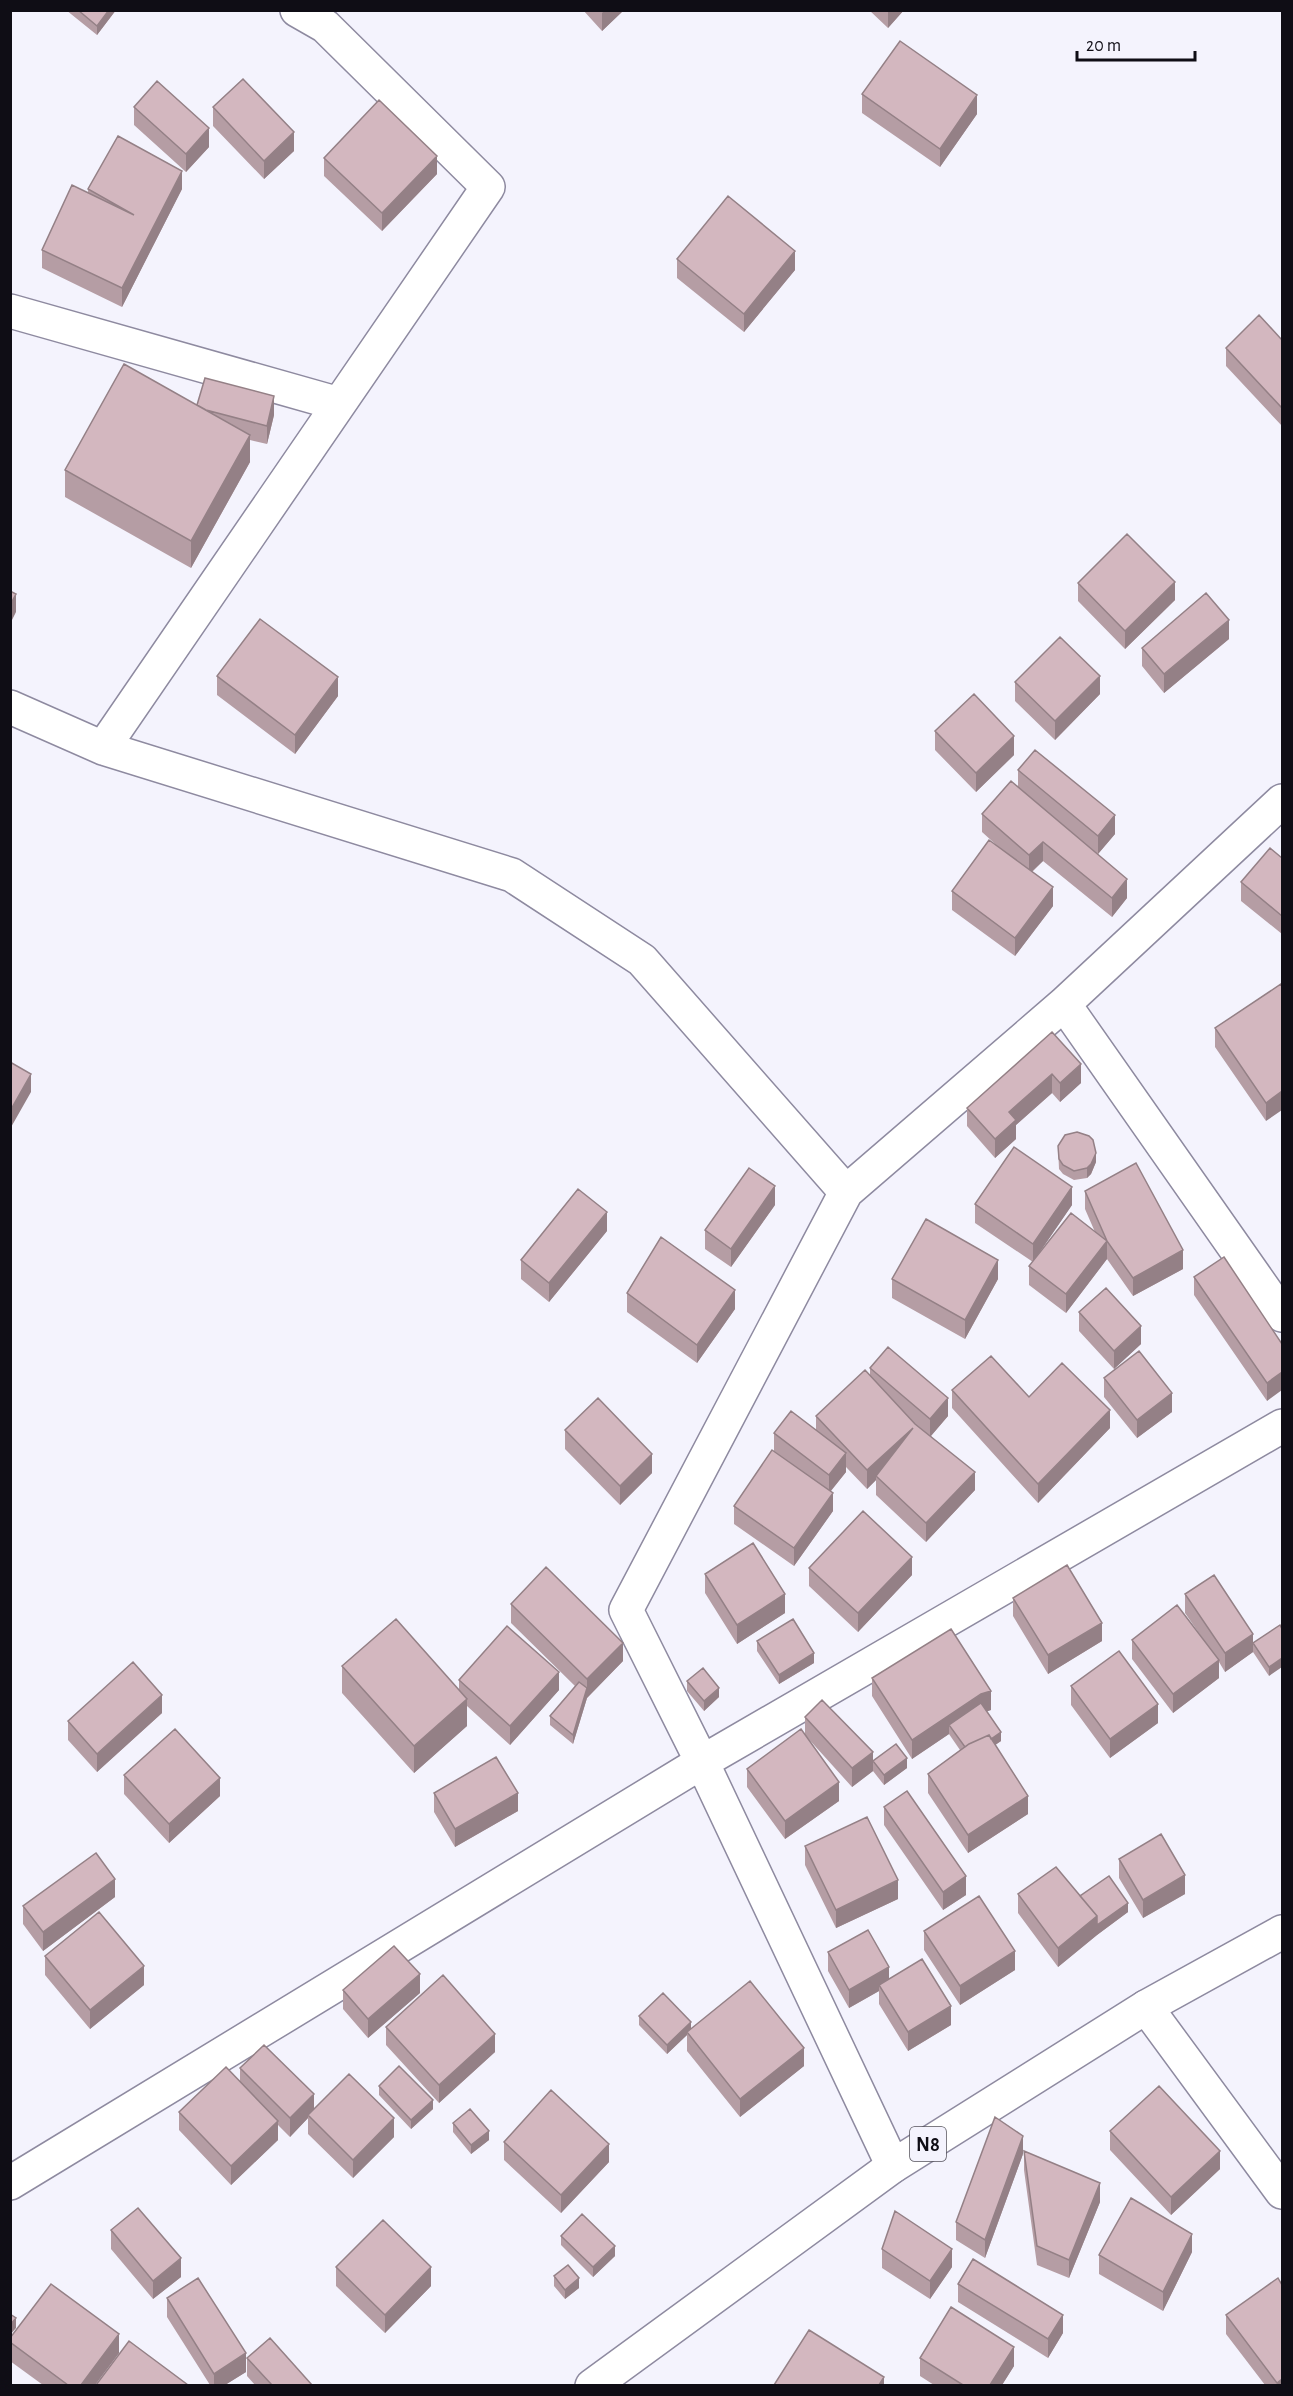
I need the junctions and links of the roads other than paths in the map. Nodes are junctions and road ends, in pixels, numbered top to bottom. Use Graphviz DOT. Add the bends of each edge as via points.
graph roads {
  1 [pos="297,10"];
  2 [pos="10,311"];
  3 [pos="339,404"];
  4 [pos="10,707"];
  5 [pos="103,748"];
  6 [pos="1282,801"];
  7 [pos="1064,1004"];
  8 [pos="846,1192"];
  9 [pos="1282,1315"];
  10 [pos="1282,1426"];
  11 [pos="702,1762"];
  12 [pos="1282,1932"];
  13 [pos="1146,2007"];
  14 [pos="893,2166"];
  15 [pos="10,2183"];
  16 [pos="1282,2192"];
  17 [pos="592,2385"];
  1 -- 3 [label="street" via="325,26 488,187"];
  2 -- 3 [label="street"];
  3 -- 5 [label="street"];
  4 -- 5 [label="street"];
  5 -- 8 [label="street" via="512,875 642,960"];
  6 -- 7 [label="street"];
  7 -- 8 [label="street"];
  7 -- 9 [label="street"];
  8 -- 11 [label="street" via="626,1610"];
  10 -- 11 [label="street"];
  11 -- 14 [label="street"];
  11 -- 15 [label="street"];
  12 -- 13 [label="street, N8"];
  13 -- 14 [label="street, N8"];
  13 -- 16 [label="street"];
  14 -- 17 [label="street, N8"];
}
